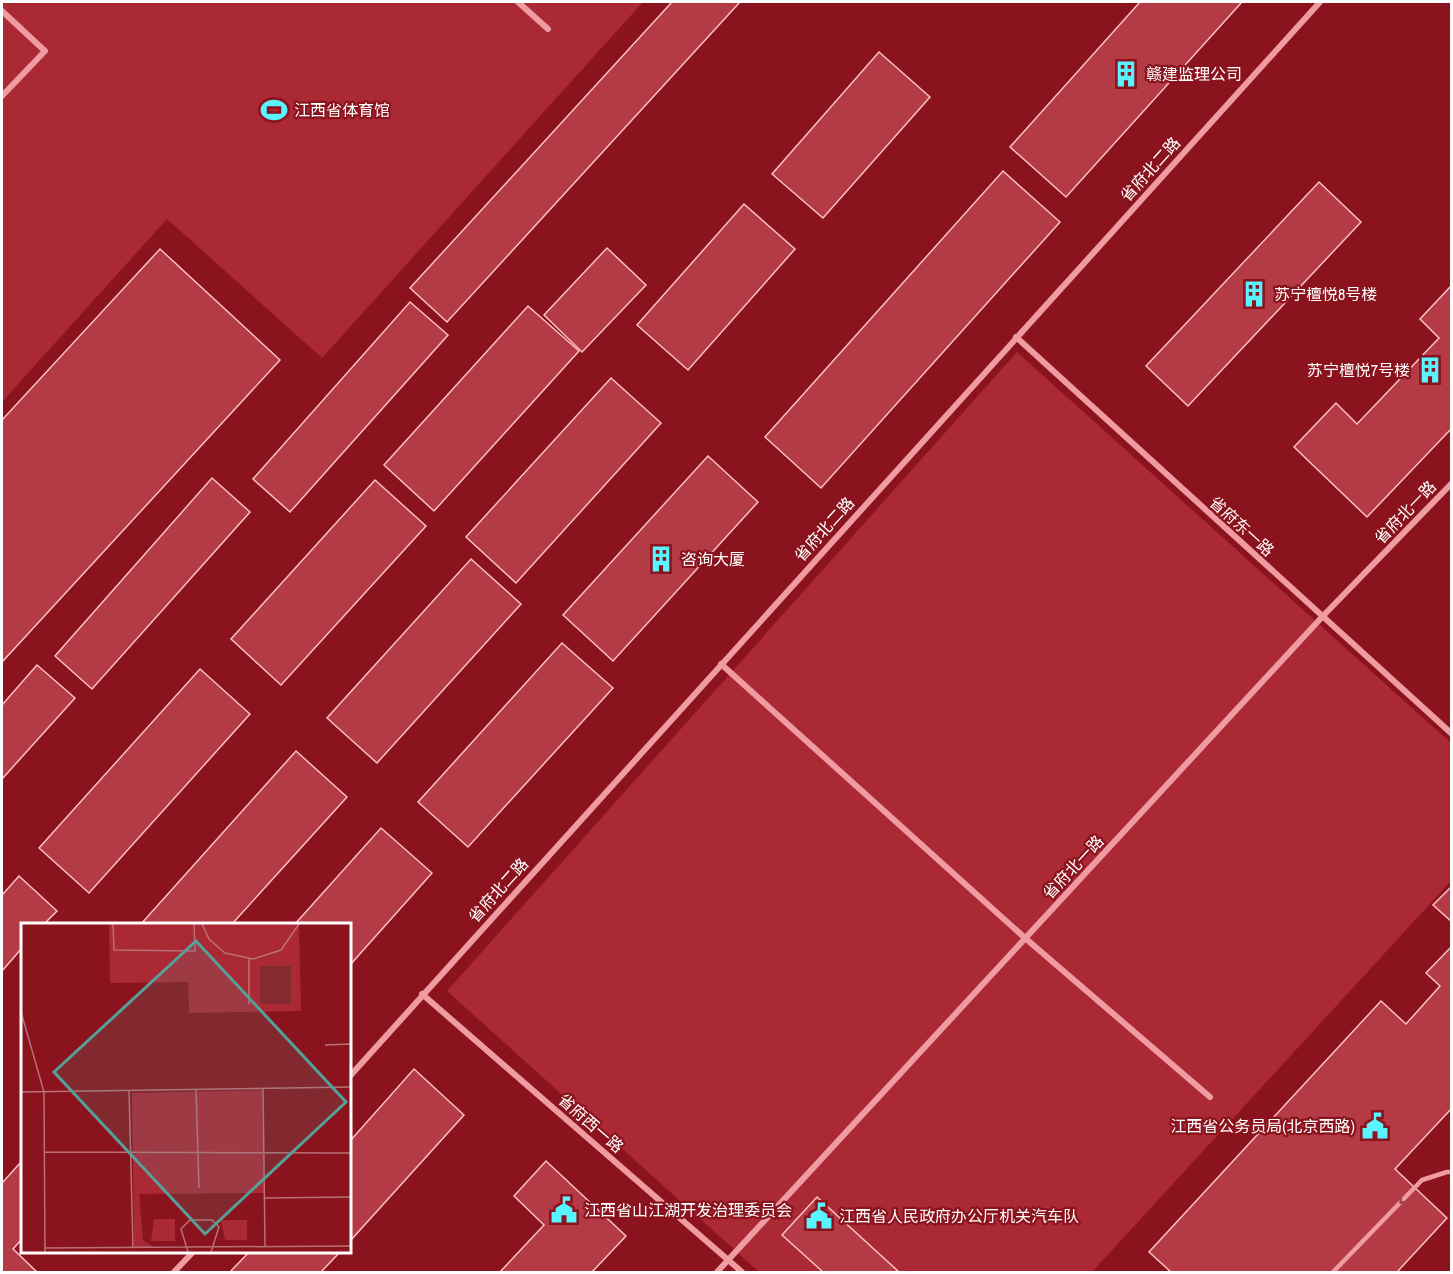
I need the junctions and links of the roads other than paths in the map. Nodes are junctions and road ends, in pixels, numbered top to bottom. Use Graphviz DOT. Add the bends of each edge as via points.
graph roads {
  1 [pos="518,2"];
  2 [pos="1320,2"];
  3 [pos="2,11"];
  4 [pos="548,29"];
  5 [pos="2,96"];
  6 [pos="1016,337"];
  7 [pos="1452,483"];
  8 [pos="1322,617"];
  9 [pos="721,664"];
  10 [pos="1452,734"];
  11 [pos="1025,938"];
  12 [pos="423,994"];
  13 [pos="351,1075"];
  14 [pos="1210,1097"];
  15 [pos="1452,1172"];
  16 [pos="191,1253"];
  17 [pos="729,1260"];
  18 [pos="174,1272"];
  19 [pos="717,1272"];
  20 [pos="742,1272"];
  21 [pos="1333,1272"];
  1 -- 4 [label="street"];
  2 -- 6 [label="street, 省府北二路"];
  3 -- 5 [label="street" via="45,51"];
  6 -- 8 [label="street, 省府东一路"];
  6 -- 9 [label="street, 省府北二路"];
  7 -- 8 [label="street, 省府北一路"];
  8 -- 10 [label="street, 省府东一路"];
  8 -- 11 [label="street, 省府北一路"];
  9 -- 11 [label="street"];
  9 -- 12 [label="street, 省府北二路"];
  11 -- 14 [label="street"];
  11 -- 17 [label="street, 省府北一路"];
  12 -- 13 [label="street, 省府北二路"];
  12 -- 17 [label="street, 省府西一路"];
  15 -- 21 [label="lane, one-way" via="1422,1180"];
  16 -- 18 [label="street"];
  17 -- 19 [label="street, 省府北一路"];
  17 -- 20 [label="street, 省府西一路"];
}
